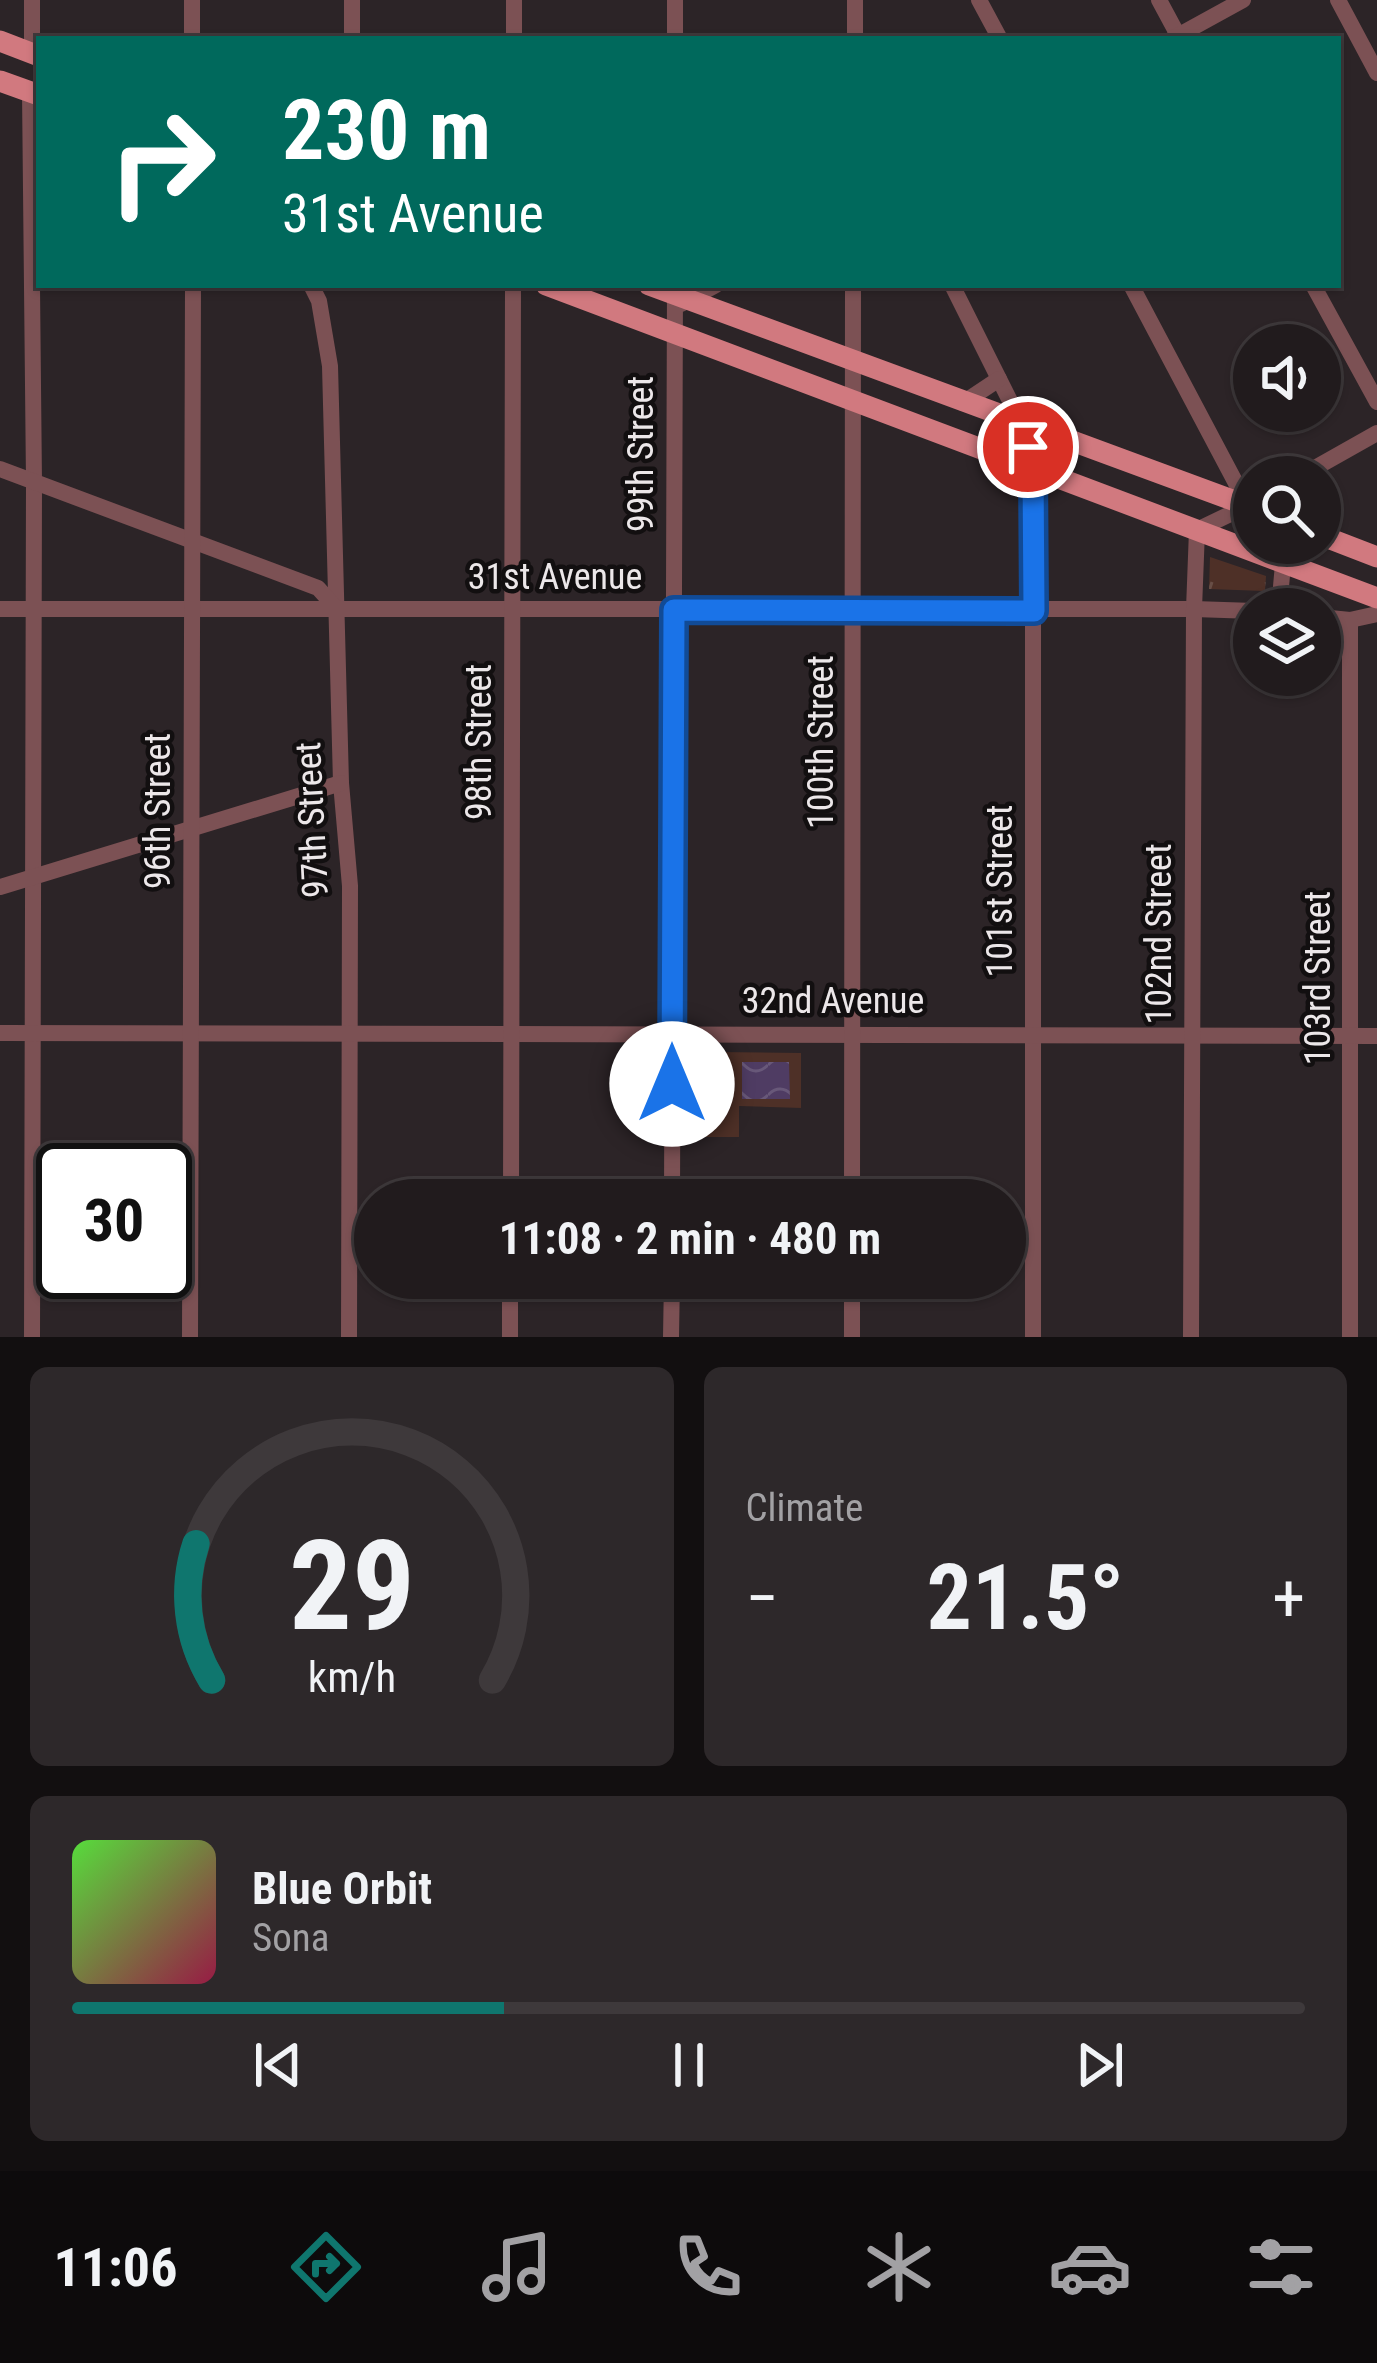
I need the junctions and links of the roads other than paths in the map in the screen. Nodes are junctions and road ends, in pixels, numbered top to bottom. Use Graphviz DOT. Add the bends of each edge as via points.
graph roads {
  1 [pos="32,0"];
  2 [pos="352,0"];
  3 [pos="514,0"];
  4 [pos="675,0"];
  5 [pos="855,0"];
  6 [pos="979,0"];
  7 [pos="1159,0"];
  8 [pos="1243,0"];
  9 [pos="1338,0"];
  10 [pos="192,7"];
  11 [pos="203,36"];
  12 [pos="352,36"];
  13 [pos="514,36"];
  14 [pos="675,36"];
  15 [pos="855,36"];
  16 [pos="998,36"];
  17 [pos="1175,36"];
  18 [pos="1180,36"];
  19 [pos="0,41"];
  20 [pos="35,54"];
  21 [pos="1377,73"];
  22 [pos="0,81"];
  23 [pos="34,94"];
  24 [pos="193,288"];
  25 [pos="513,288"];
  26 [pos="554,288"];
  27 [pos="853,288"];
  28 [pos="954,288"];
  29 [pos="1133,288"];
  30 [pos="1315,288"];
  31 [pos="317,290"];
  32 [pos="678,297"];
  33 [pos="675,333"];
  34 [pos="853,361"];
  35 [pos="999,379"];
  36 [pos="852,402"];
  37 [pos="1377,402"];
  38 [pos="963,403"];
  39 [pos="1377,433"];
  40 [pos="1028,446"];
  41 [pos="1336,456"];
  42 [pos="0,469"];
  43 [pos="1233,471"];
  44 [pos="34,482"];
  45 [pos="1233,501"];
  46 [pos="1233,514"];
  47 [pos="1197,530"];
  48 [pos="193,541"];
  49 [pos="1341,543"];
  50 [pos="1233,544"];
  51 [pos="1377,557"];
  52 [pos="1283,564"];
  53 [pos="1281,588"];
  54 [pos="1377,598"];
  55 [pos="0,608"];
  56 [pos="34,609"];
  57 [pos="192,609"];
  58 [pos="337,609"];
  59 [pos="1194,609"];
  60 [pos="513,610"];
  61 [pos="674,610"];
  62 [pos="854,610"];
  63 [pos="1233,610"];
  64 [pos="1034,611"];
  65 [pos="1377,614"];
  66 [pos="1341,619"];
  67 [pos="1350,620"];
  68 [pos="340,783"];
  69 [pos="191,830"];
  70 [pos="33,877"];
  71 [pos="0,887"];
  72 [pos="0,1033"];
  73 [pos="32,1033"];
  74 [pos="350,1033"];
  75 [pos="191,1034"];
  76 [pos="511,1034"];
  77 [pos="672,1034"];
  78 [pos="853,1034"];
  79 [pos="1033,1035"];
  80 [pos="1192,1035"];
  81 [pos="1351,1036"];
  82 [pos="1377,1036"];
  83 [pos="511,1179"];
  84 [pos="672,1179"];
  85 [pos="852,1179"];
  86 [pos="510,1299"];
  87 [pos="672,1299"];
  88 [pos="852,1299"];
  89 [pos="32,1337"];
  90 [pos="190,1337"];
  91 [pos="349,1337"];
  92 [pos="510,1337"];
  93 [pos="671,1337"];
  94 [pos="852,1337"];
  95 [pos="1033,1337"];
  96 [pos="1191,1337"];
  97 [pos="1350,1337"];
  1 -- 20 [label="street"];
  2 -- 12 [label="street"];
  3 -- 13 [label="street"];
  4 -- 14 [label="street"];
  5 -- 15 [label="street"];
  6 -- 16 [label="street"];
  7 -- 17 [label="street"];
  8 -- 18 [label="street"];
  9 -- 21 [label="street"];
  10 -- 11 [label="street"];
  19 -- 20 [label="main road"];
  22 -- 23 [label="main road"];
  23 -- 44 [label="street"];
  24 -- 48 [label="street, 96th Street"];
  25 -- 60 [label="street, 98th Street"];
  26 -- 33 [label="main road"];
  27 -- 34 [label="street, 100th Street"];
  28 -- 35 [label="street"];
  29 -- 43 [label="street"];
  30 -- 37 [label="street"];
  31 -- 58 [label="street, 97th Street" via="330,365"];
  32 -- 33 [label="street, 99th Street"];
  32 -- 34 [label="main road"];
  33 -- 36 [label="main road"];
  33 -- 61 [label="street, 99th Street"];
  34 -- 36 [label="street, 100th Street"];
  34 -- 38 [label="main road"];
  35 -- 38 [label="street"];
  35 -- 40 [label="street"];
  36 -- 40 [label="main road"];
  36 -- 62 [label="street, 100th Street"];
  38 -- 40 [label="main road"];
  39 -- 41 [label="street"];
  40 -- 45 [label="main road"];
  40 -- 47 [label="main road"];
  40 -- 64 [label="street, 101st Street"];
  42 -- 44 [label="street"];
  44 -- 48 [label="street"];
  44 -- 56 [label="street"];
  46 -- 47 [label="street"];
  47 -- 50 [label="main road"];
  47 -- 59 [label="street, 102nd Street"];
  48 -- 57 [label="street, 96th Street"];
  48 -- 58 [label="street" via="318,588"];
  49 -- 51 [label="main road"];
  52 -- 53 [label="street"];
  52 -- 54 [label="main road"];
  55 -- 56 [label="street, 31st Avenue"];
  56 -- 57 [label="street, 31st Avenue"];
  56 -- 70 [label="street"];
  57 -- 58 [label="street, 31st Avenue"];
  57 -- 69 [label="street, 96th Street"];
  58 -- 60 [label="street, 31st Avenue"];
  58 -- 68 [label="street, 97th Street"];
  59 -- 63 [label="street, 31st Avenue"];
  59 -- 64 [label="street, 31st Avenue"];
  59 -- 80 [label="street, 102nd Street"];
  60 -- 61 [label="street, 31st Avenue"];
  60 -- 76 [label="street, 98th Street"];
  61 -- 62 [label="street, 31st Avenue"];
  61 -- 77 [label="street, 99th Street"];
  62 -- 64 [label="street, 31st Avenue"];
  62 -- 78 [label="street, 100th Street"];
  64 -- 79 [label="street, 101st Street"];
  65 -- 67 [label="street"];
  66 -- 67 [label="street"];
  67 -- 81 [label="street, 103rd Street"];
  68 -- 69 [label="street"];
  68 -- 74 [label="street, 97th Street"];
  69 -- 70 [label="street"];
  69 -- 75 [label="street, 96th Street"];
  70 -- 71 [label="street"];
  70 -- 73 [label="street"];
  72 -- 73 [label="street, 32nd Avenue"];
  73 -- 75 [label="street, 32nd Avenue"];
  73 -- 89 [label="street"];
  74 -- 75 [label="street, 32nd Avenue"];
  74 -- 76 [label="street, 32nd Avenue"];
  74 -- 91 [label="street, 97th Street"];
  75 -- 90 [label="street, 96th Street"];
  76 -- 77 [label="street, 32nd Avenue"];
  76 -- 83 [label="street, 98th Street"];
  77 -- 78 [label="street, 32nd Avenue"];
  77 -- 84 [label="street, 99th Street"];
  78 -- 79 [label="street, 32nd Avenue"];
  78 -- 85 [label="street, 100th Street"];
  79 -- 80 [label="street, 32nd Avenue"];
  79 -- 95 [label="street, 101st Street"];
  80 -- 81 [label="street, 32nd Avenue"];
  80 -- 96 [label="street, 102nd Street"];
  81 -- 82 [label="street, 32nd Avenue"];
  81 -- 97 [label="street, 103rd Street"];
  86 -- 92 [label="street"];
  87 -- 93 [label="street"];
  88 -- 94 [label="street"];
}
